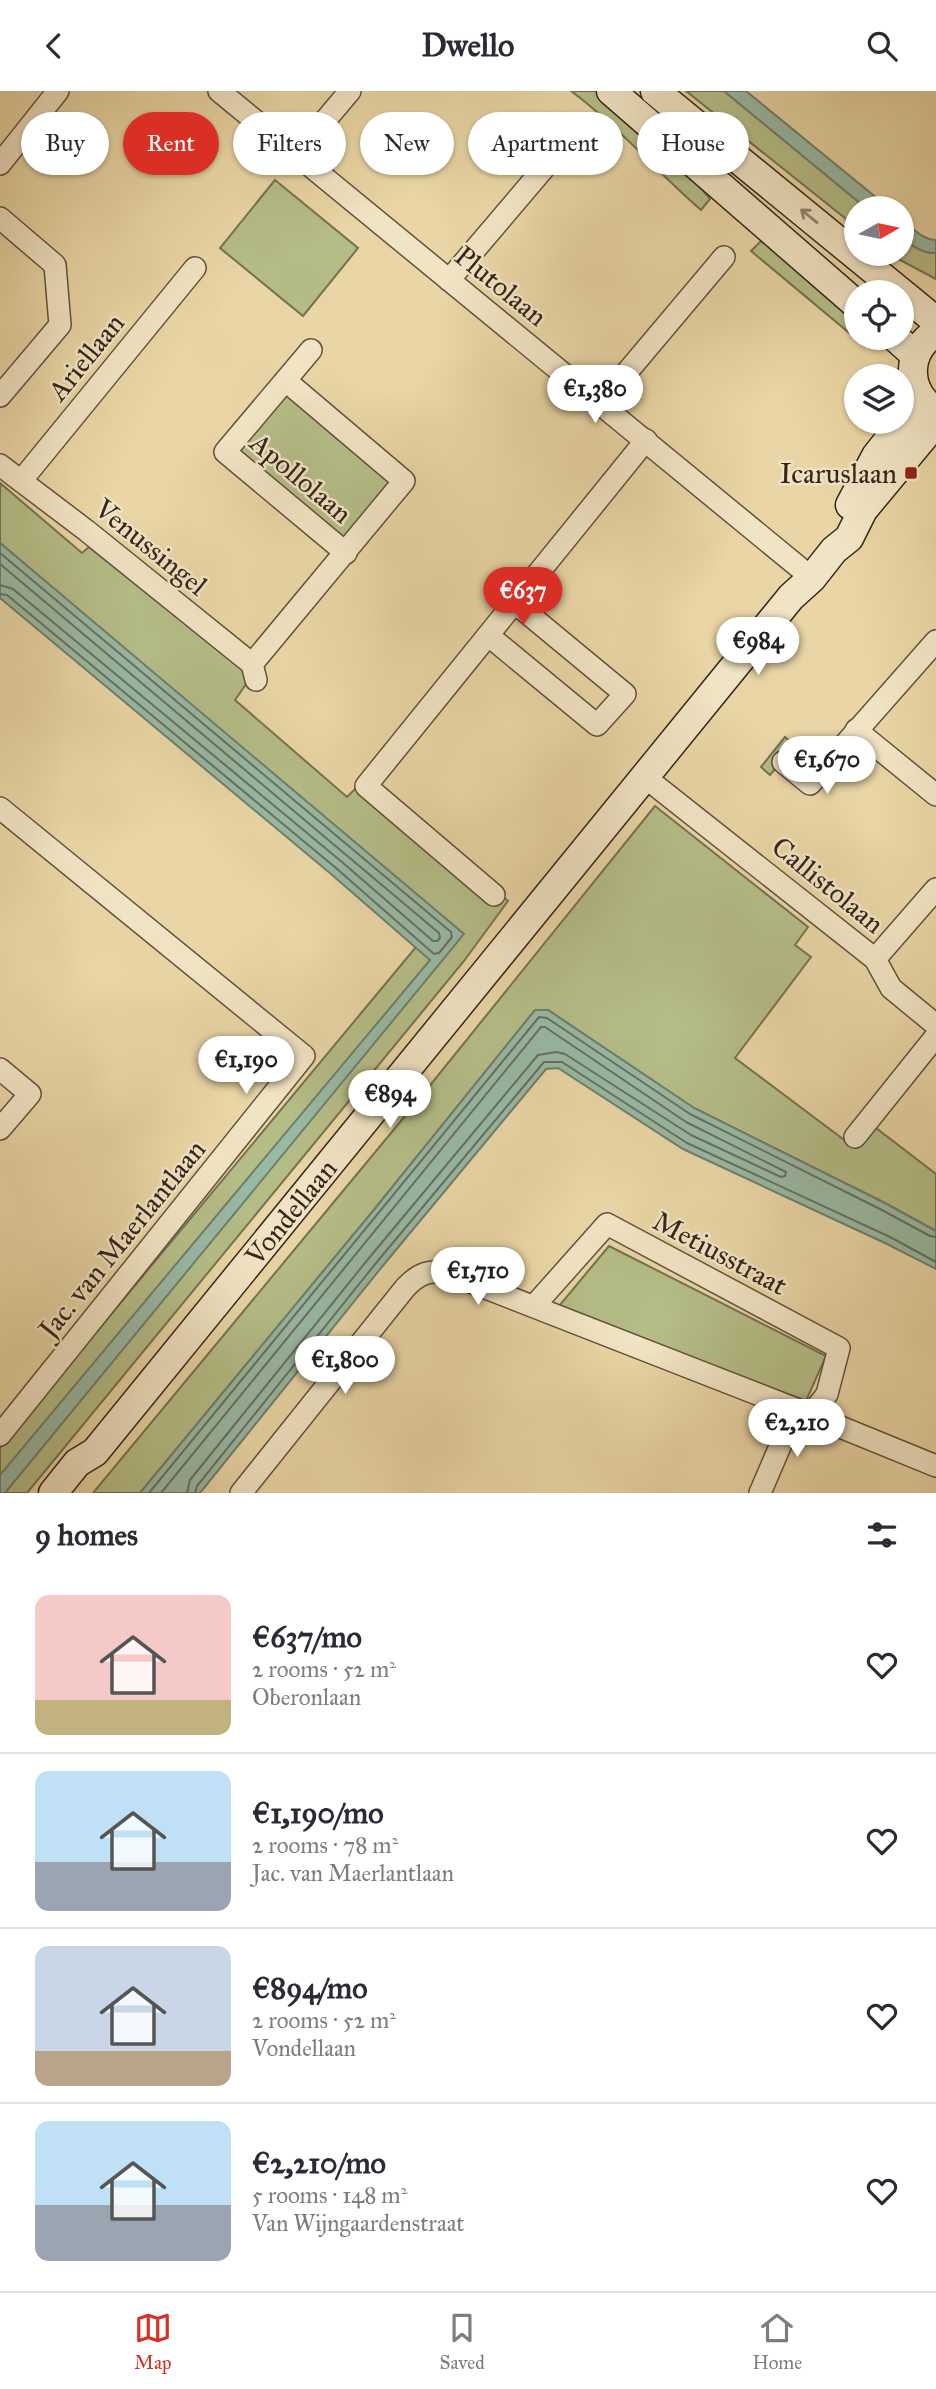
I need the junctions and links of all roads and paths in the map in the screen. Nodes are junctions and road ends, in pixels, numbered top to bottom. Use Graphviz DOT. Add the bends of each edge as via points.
graph roads {
  1 [pos="58,91"];
  2 [pos="219,91"];
  3 [pos="350,91"];
  4 [pos="611,91"];
  5 [pos="655,91"];
  6 [pos="244,112"];
  7 [pos="332,112"];
  8 [pos="0,164"];
  9 [pos="320,175"];
  10 [pos="538,175"];
  11 [pos="0,218"];
  12 [pos="724,257"];
  13 [pos="195,268"];
  14 [pos="449,280"];
  15 [pos="844,294"];
  16 [pos="936,321"];
  17 [pos="936,332"];
  18 [pos="914,343"];
  19 [pos="311,350"];
  20 [pos="907,350"];
  21 [pos="286,381"];
  22 [pos="2,388"];
  23 [pos="601,403"];
  24 [pos="931,411"];
  25 [pos="646,440"];
  26 [pos="0,465"];
  27 [pos="21,481"];
  28 [pos="346,553"];
  29 [pos="813,578"];
  30 [pos="515,603"];
  31 [pos="489,636"];
  32 [pos="936,641"];
  33 [pos="254,672"];
  34 [pos="856,730"];
  35 [pos="783,762"];
  36 [pos="646,778"];
  37 [pos="936,795"];
  38 [pos="0,808"];
  39 [pos="936,889"];
  40 [pos="494,895"];
  41 [pos="875,959"];
  42 [pos="936,1025"];
  43 [pos="936,1036"];
  44 [pos="0,1069"];
  45 [pos="0,1129"];
  46 [pos="855,1137"];
  47 [pos="534,1306"];
  48 [pos="803,1412"];
  49 [pos="0,1435"];
  50 [pos="95,1452"];
  51 [pos="936,1466"];
  52 [pos="53,1493"];
  53 [pos="74,1493"];
  54 [pos="241,1493"];
  55 [pos="760,1493"];
  1 -- 8 [label="street"];
  2 -- 6 [label="street, Plutolaan"];
  3 -- 7 [label="street"];
  4 -- 15 [label="street"];
  16 -- 5 [label="street, one-way"];
  9 -- 14 [label="street, Plutolaan"];
  10 -- 14 [label="street"];
  11 -- 22 [label="street" via="55,265 60,325"];
  12 -- 23 [label="street"];
  13 -- 27 [label="street, Ariellaan"];
  14 -- 23 [label="street, Plutolaan"];
  17 -- 18 [label="street"];
  19 -- 21 [label="street, Apollolaan"];
  20 -- 24 [label="street" via="912,378"];
  21 -- 28 [label="street, Apollolaan" via="404,481"];
  21 -- 28 [label="street, Apollolaan" via="225,452"];
  23 -- 25 [label="street, Plutolaan"];
  24 -- 29 [label="street" via="876,456 837,530 834,550"];
  25 -- 29 [label="street, Plutolaan"];
  25 -- 30 [label="street"];
  26 -- 27 [label="street, Venussingel"];
  27 -- 33 [label="street, Venussingel"];
  28 -- 33 [label="street, Apollolaan"];
  29 -- 36 [label="street" via="791,597"];
  30 -- 31 [label="street"];
  30 -- 31 [label="street" via="625,694 597,725"];
  31 -- 40 [label="street" via="366,786"];
  32 -- 34 [label="street"];
  34 -- 35 [label="street" via="810,784"];
  34 -- 37 [label="street"];
  36 -- 41 [label="street, Callistolaan"];
  36 -- 50 [label="street, Vondellaan"];
  38 -- 49 [label="street, Jac. van Maerlantlaan" via="304,1056"];
  39 -- 41 [label="street"];
  41 -- 42 [label="street" via="891,988"];
  43 -- 46 [label="street"];
  44 -- 45 [label="street" via="30,1094"];
  47 -- 48 [label="street"];
  47 -- 48 [label="street, Metiusstraat" via="607,1224 839,1348 827,1394"];
  47 -- 54 [label="street" via="450,1274 421,1274"];
  48 -- 51 [label="street"];
  48 -- 55 [label="street"];
  50 -- 52 [label="street, Vondellaan" via="77,1464"];
  50 -- 53 [label="street, Vondellaan"];
}
